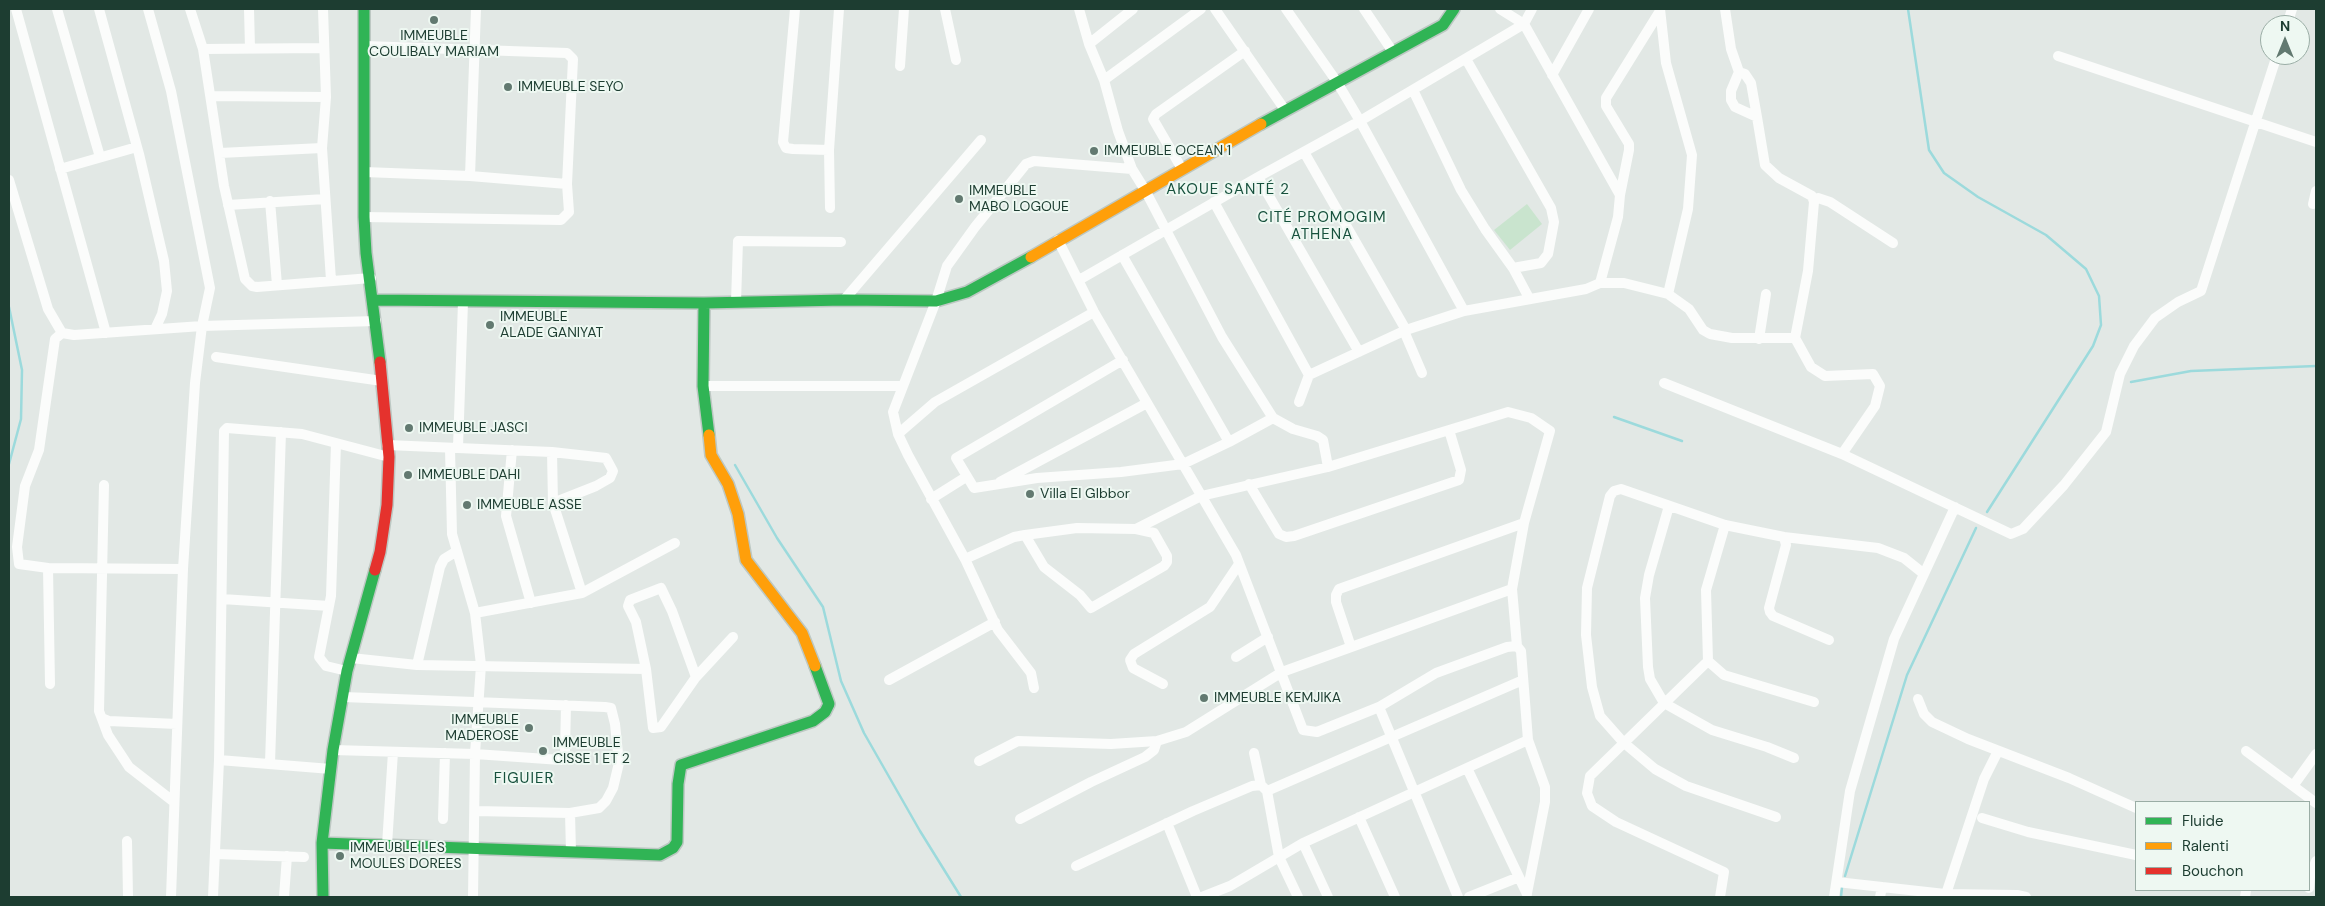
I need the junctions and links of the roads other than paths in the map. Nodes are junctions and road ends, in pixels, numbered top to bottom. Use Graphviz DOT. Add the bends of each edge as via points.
graph roads {
  1 [pos="16,9"];
  2 [pos="57,9"];
  3 [pos="99,9"];
  4 [pos="148,9"];
  5 [pos="190,9"];
  6 [pos="249,9"];
  7 [pos="323,9"];
  8 [pos="364,9"];
  9 [pos="476,9"];
  10 [pos="795,9"];
  11 [pos="838,9"];
  12 [pos="904,9"];
  13 [pos="945,9"];
  14 [pos="1079,9"];
  15 [pos="1133,9"];
  16 [pos="1201,9"];
  17 [pos="1215,9"];
  18 [pos="1286,9"];
  19 [pos="1364,9"];
  20 [pos="1454,9"];
  21 [pos="1500,9"];
  22 [pos="1532,9"];
  23 [pos="1589,9"];
  24 [pos="1725,9"];
  25 [pos="1660,10"];
  26 [pos="1524,24"];
  27 [pos="1089,44"];
  28 [pos="365,46"];
  29 [pos="250,48"];
  30 [pos="324,48"];
  31 [pos="475,48"];
  32 [pos="203,50"];
  33 [pos="1245,51"];
  34 [pos="1392,52"];
  35 [pos="2058,56"];
  36 [pos="1466,59"];
  37 [pos="956,60"];
  38 [pos="2274,65"];
  39 [pos="900,66"];
  40 [pos="1739,72"];
  41 [pos="1552,75"];
  42 [pos="1104,80"];
  43 [pos="1337,82"];
  44 [pos="1413,90"];
  45 [pos="211,96"];
  46 [pos="326,97"];
  47 [pos="1285,110"];
  48 [pos="1757,117"];
  49 [pos="1360,121"];
  50 [pos="2256,122"];
  51 [pos="981,140"];
  52 [pos="2316,142"];
  53 [pos="137,147"];
  54 [pos="322,148"];
  55 [pos="830,150"];
  56 [pos="1304,152"];
  57 [pos="220,153"];
  58 [pos="100,157"];
  59 [pos="60,169"];
  60 [pos="1132,169"];
  61 [pos="1182,169"];
  62 [pos="364,172"];
  63 [pos="470,176"];
  64 [pos="1258,177"];
  65 [pos="9,180"];
  66 [pos="568,184"];
  67 [pos="1145,190"];
  68 [pos="2316,191"];
  69 [pos="1620,195"];
  70 [pos="325,199"];
  71 [pos="1814,199"];
  72 [pos="270,202"];
  73 [pos="1214,202"];
  74 [pos="2313,204"];
  75 [pos="228,205"];
  76 [pos="830,208"];
  77 [pos="364,217"];
  78 [pos="1165,230"];
  79 [pos="1058,240"];
  80 [pos="840,242"];
  81 [pos="1893,243"];
  82 [pos="1122,255"];
  83 [pos="1513,268"];
  84 [pos="371,278"];
  85 [pos="331,280"];
  86 [pos="1079,280"];
  87 [pos="1600,283"];
  88 [pos="277,285"];
  89 [pos="1668,294"];
  90 [pos="1766,294"];
  91 [pos="1529,298"];
  92 [pos="374,300"];
  93 [pos="844,300"];
  94 [pos="936,301"];
  95 [pos="463,302"];
  96 [pos="736,302"];
  97 [pos="704,303"];
  98 [pos="1464,311"];
  99 [pos="1094,312"];
  100 [pos="376,321"];
  101 [pos="202,326"];
  102 [pos="155,329"];
  103 [pos="1405,330"];
  104 [pos="62,333"];
  105 [pos="106,333"];
  106 [pos="1795,338"];
  107 [pos="1759,339"];
  108 [pos="1359,352"];
  109 [pos="216,357"];
  110 [pos="1123,360"];
  111 [pos="1422,373"];
  112 [pos="1309,375"];
  113 [pos="382,381"];
  114 [pos="1664,383"];
  115 [pos="703,386"];
  116 [pos="902,386"];
  117 [pos="1300,402"];
  118 [pos="1147,403"];
  119 [pos="1273,418"];
  120 [pos="1449,430"];
  121 [pos="281,432"];
  122 [pos="898,434"];
  123 [pos="1229,442"];
  124 [pos="336,443"];
  125 [pos="387,445"];
  126 [pos="454,448"];
  127 [pos="512,450"];
  128 [pos="552,452"];
  129 [pos="1842,454"];
  130 [pos="389,457"];
  131 [pos="1183,464"];
  132 [pos="1328,468"];
  133 [pos="966,477"];
  134 [pos="1249,484"];
  135 [pos="104,485"];
  136 [pos="993,486"];
  137 [pos="1201,496"];
  138 [pos="932,499"];
  139 [pos="553,503"];
  140 [pos="1669,506"];
  141 [pos="1955,507"];
  142 [pos="1524,523"];
  143 [pos="1725,525"];
  144 [pos="1136,529"];
  145 [pos="1025,535"];
  146 [pos="1784,537"];
  147 [pos="675,543"];
  148 [pos="457,551"];
  149 [pos="965,559"];
  150 [pos="1239,564"];
  151 [pos="48,568"];
  152 [pos="102,569"];
  153 [pos="183,569"];
  154 [pos="1924,574"];
  155 [pos="1512,589"];
  156 [pos="582,593"];
  157 [pos="222,600"];
  158 [pos="276,602"];
  159 [pos="531,603"];
  160 [pos="329,606"];
  161 [pos="474,613"];
  162 [pos="995,622"];
  163 [pos="733,637"];
  164 [pos="1268,637"];
  165 [pos="1829,640"];
  166 [pos="1517,646"];
  167 [pos="1351,647"];
  168 [pos="1236,657"];
  169 [pos="351,658"];
  170 [pos="1708,661"];
  171 [pos="481,664"];
  172 [pos="417,665"];
  173 [pos="646,669"];
  174 [pos="347,671"];
  175 [pos="1282,672"];
  176 [pos="696,677"];
  177 [pos="889,680"];
  178 [pos="1523,680"];
  179 [pos="50,684"];
  180 [pos="1162,684"];
  181 [pos="1034,688"];
  182 [pos="342,697"];
  183 [pos="1918,699"];
  184 [pos="480,702"];
  185 [pos="1814,702"];
  186 [pos="1664,703"];
  187 [pos="566,705"];
  188 [pos="1379,707"];
  189 [pos="102,718"];
  190 [pos="177,724"];
  191 [pos="1391,737"];
  192 [pos="1528,740"];
  193 [pos="1157,741"];
  194 [pos="1623,742"];
  195 [pos="333,750"];
  196 [pos="1998,751"];
  197 [pos="2246,751"];
  198 [pos="393,752"];
  199 [pos="444,753"];
  200 [pos="1254,753"];
  201 [pos="475,754"];
  202 [pos="2316,754"];
  203 [pos="1794,758"];
  204 [pos="219,760"];
  205 [pos="979,761"];
  206 [pos="270,763"];
  207 [pos="1467,768"];
  208 [pos="331,769"];
  209 [pos="2292,786"];
  210 [pos="1264,788"];
  211 [pos="1414,792"];
  212 [pos="174,802"];
  213 [pos="2316,803"];
  214 [pos="2135,808"];
  215 [pos="476,811"];
  216 [pos="570,813"];
  217 [pos="1359,817"];
  218 [pos="1776,817"];
  219 [pos="1982,818"];
  220 [pos="442,819"];
  221 [pos="1020,819"];
  222 [pos="1167,823"];
  223 [pos="127,841"];
  224 [pos="322,843"];
  225 [pos="1303,843"];
  226 [pos="388,845"];
  227 [pos="474,849"];
  228 [pos="571,852"];
  229 [pos="215,854"];
  230 [pos="2135,855"];
  231 [pos="287,856"];
  232 [pos="304,857"];
  233 [pos="1280,857"];
  234 [pos="2316,861"];
  235 [pos="1076,866"];
  236 [pos="1519,877"];
  237 [pos="2313,879"];
  238 [pos="1837,882"];
  239 [pos="1881,892"];
  240 [pos="1527,895"];
  241 [pos="1945,896"];
  242 [pos="128,897"];
  243 [pos="171,897"];
  244 [pos="213,897"];
  245 [pos="284,897"];
  246 [pos="323,897"];
  247 [pos="474,897"];
  248 [pos="1197,897"];
  249 [pos="1202,897"];
  250 [pos="1298,897"];
  251 [pos="1328,897"];
  252 [pos="1395,897"];
  253 [pos="1458,897"];
  254 [pos="1469,897"];
  255 [pos="1720,897"];
  256 [pos="1834,897"];
  257 [pos="2026,897"];
  1 -- 59 [label="street"];
  2 -- 58 [label="street"];
  3 -- 53 [label="street"];
  4 -- 101 [label="street" via="171,91 210,288"];
  5 -- 32 [label="street"];
  6 -- 29 [label="street"];
  7 -- 30 [label="street"];
  8 -- 28 [label="street"];
  9 -- 31 [label="street"];
  10 -- 55 [label="street" via="784,142 786,148"];
  11 -- 55 [label="street"];
  12 -- 39 [label="street"];
  13 -- 37 [label="street"];
  14 -- 27 [label="street"];
  15 -- 27 [label="street"];
  16 -- 42 [label="street"];
  17 -- 33 [label="street"];
  18 -- 43 [label="street"];
  19 -- 34 [label="street"];
  20 -- 34 [label="street" via="1443,25"];
  21 -- 26 [label="street"];
  22 -- 26 [label="street"];
  23 -- 41 [label="street"];
  24 -- 40 [label="street" via="1730,49"];
  25 -- 69 [label="street" via="1606,98 1606,106 1629,150"];
  25 -- 89 [label="street" via="1666,63 1692,155 1688,208"];
  26 -- 36 [label="street"];
  26 -- 41 [label="street"];
  27 -- 42 [label="street"];
  28 -- 31 [label="street"];
  28 -- 62 [label="street"];
  29 -- 30 [label="street"];
  29 -- 32 [label="street"];
  30 -- 46 [label="street"];
  31 -- 63 [label="street"];
  31 -- 66 [label="street" via="571,55"];
  32 -- 45 [label="street"];
  33 -- 47 [label="street"];
  33 -- 61 [label="street" via="1153,119"];
  34 -- 43 [label="street"];
  35 -- 50 [label="street"];
  36 -- 44 [label="street"];
  36 -- 83 [label="street" via="1551,208 1554,222 1548,254 1541,263"];
  38 -- 50 [label="street"];
  40 -- 48 [label="street" via="1745,74 1751,83"];
  40 -- 48 [label="street" via="1731,100 1735,107"];
  41 -- 69 [label="street"];
  42 -- 60 [label="street"];
  43 -- 47 [label="street"];
  43 -- 49 [label="street"];
  44 -- 49 [label="street"];
  44 -- 83 [label="street" via="1461,190"];
  45 -- 46 [label="street"];
  45 -- 57 [label="street"];
  46 -- 54 [label="street"];
  47 -- 61 [label="street"];
  48 -- 71 [label="street" via="1765,164 1779,178"];
  49 -- 56 [label="street"];
  49 -- 98 [label="street"];
  50 -- 52 [label="street"];
  50 -- 141 [label="street" via="2201,291 2155,318 2134,346 2120,374 2110,421 2100,440 2023,529 2011,534"];
  51 -- 93 [label="street"];
  53 -- 58 [label="street"];
  53 -- 102 [label="street" via="166,276 167,291"];
  54 -- 57 [label="street"];
  54 -- 70 [label="street"];
  55 -- 76 [label="street"];
  56 -- 64 [label="street"];
  56 -- 103 [label="street"];
  57 -- 75 [label="street"];
  58 -- 59 [label="street"];
  59 -- 105 [label="street"];
  60 -- 67 [label="street"];
  60 -- 94 [label="street" via="1034,161 1026,164 947,266"];
  61 -- 67 [label="street"];
  62 -- 63 [label="street"];
  62 -- 77 [label="street"];
  63 -- 66 [label="street"];
  64 -- 73 [label="street"];
  64 -- 108 [label="street"];
  65 -- 104 [label="street" via="48,309"];
  66 -- 77 [label="street" via="569,212 561,220"];
  67 -- 78 [label="street"];
  67 -- 79 [label="street"];
  68 -- 74 [label="street"];
  69 -- 87 [label="street" via="1618,217"];
  70 -- 72 [label="street"];
  70 -- 85 [label="street"];
  71 -- 81 [label="street" via="1830,202"];
  71 -- 106 [label="street" via="1808,271"];
  72 -- 75 [label="street"];
  72 -- 88 [label="street"];
  73 -- 78 [label="street"];
  73 -- 112 [label="street"];
  75 -- 88 [label="street" via="245,279 252,286"];
  77 -- 84 [label="street"];
  78 -- 82 [label="street"];
  78 -- 119 [label="street" via="1222,336"];
  79 -- 86 [label="street"];
  79 -- 94 [label="street" via="989,281 967,292"];
  80 -- 96 [label="street" via="738,241"];
  82 -- 86 [label="street"];
  82 -- 123 [label="street"];
  83 -- 91 [label="street"];
  84 -- 85 [label="street"];
  84 -- 92 [label="street"];
  85 -- 88 [label="street"];
  86 -- 99 [label="street"];
  87 -- 89 [label="street" via="1624,283"];
  87 -- 91 [label="street" via="1586,289"];
  89 -- 107 [label="street" via="1689,309 1703,330 1710,334"];
  90 -- 107 [label="street"];
  91 -- 98 [label="street"];
  92 -- 95 [label="street"];
  92 -- 100 [label="street"];
  93 -- 94 [label="street"];
  93 -- 96 [label="street"];
  94 -- 116 [label="street"];
  95 -- 97 [label="street"];
  95 -- 126 [label="street"];
  96 -- 97 [label="street"];
  97 -- 115 [label="street"];
  98 -- 103 [label="street"];
  99 -- 110 [label="street"];
  99 -- 122 [label="street" via="935,402"];
  100 -- 101 [label="street"];
  100 -- 113 [label="street"];
  101 -- 102 [label="street"];
  101 -- 153 [label="street"];
  102 -- 105 [label="street"];
  103 -- 108 [label="street"];
  103 -- 111 [label="street"];
  104 -- 105 [label="street"];
  104 -- 151 [label="street" via="55,339 39,450 24,486 17,547 20,564"];
  106 -- 107 [label="street"];
  106 -- 129 [label="street" via="1811,367 1825,376 1873,374 1880,386 1875,406"];
  108 -- 112 [label="street"];
  109 -- 113 [label="street"];
  110 -- 118 [label="street"];
  110 -- 133 [label="street" via="956,458"];
  112 -- 117 [label="street"];
  113 -- 125 [label="street"];
  114 -- 129 [label="street"];
  115 -- 116 [label="street"];
  115 -- 228 [label="street" via="711,455 728,484 738,514 746,560 802,633 829,704 825,712 813,721 681,765 678,835 673,848 665,853"];
  116 -- 122 [label="street" via="893,412"];
  118 -- 131 [label="street"];
  118 -- 136 [label="street"];
  119 -- 123 [label="street"];
  119 -- 132 [label="street" via="1323,440"];
  120 -- 132 [label="street"];
  120 -- 134 [label="street" via="1461,470 1459,480 1294,536 1280,534"];
  120 -- 142 [label="street" via="1508,412 1531,418 1550,431"];
  121 -- 124 [label="street"];
  121 -- 157 [label="street" via="227,428 224,431"];
  121 -- 158 [label="street"];
  122 -- 138 [label="street"];
  123 -- 131 [label="street"];
  124 -- 130 [label="street"];
  124 -- 160 [label="street"];
  125 -- 126 [label="street"];
  125 -- 130 [label="street"];
  126 -- 127 [label="street"];
  126 -- 148 [label="street" via="452,534"];
  127 -- 128 [label="street"];
  127 -- 159 [label="street" via="506,516"];
  128 -- 139 [label="street"];
  128 -- 139 [label="street" via="606,458 613,471 610,478 596,486"];
  129 -- 141 [label="street"];
  130 -- 169 [label="street" via="385,529"];
  131 -- 136 [label="street" via="1037,478"];
  131 -- 137 [label="street"];
  132 -- 134 [label="street"];
  133 -- 136 [label="street" via="974,488"];
  133 -- 138 [label="street"];
  134 -- 137 [label="street"];
  135 -- 152 [label="street"];
  137 -- 144 [label="street"];
  137 -- 150 [label="street"];
  138 -- 149 [label="street"];
  139 -- 156 [label="street"];
  140 -- 143 [label="street"];
  140 -- 186 [label="street" via="1645,598 1650,679"];
  140 -- 194 [label="street" via="1621,489 1614,491 1610,496 1587,588 1586,635 1596,705 1600,716"];
  141 -- 154 [label="street"];
  142 -- 155 [label="street"];
  142 -- 167 [label="street" via="1339,590 1336,602"];
  143 -- 146 [label="street"];
  143 -- 170 [label="street" via="1706,590"];
  144 -- 145 [label="street" via="1076,528"];
  144 -- 145 [label="street" via="1154,533 1167,556 1164,566 1091,608 1044,567"];
  145 -- 149 [label="street"];
  146 -- 154 [label="street" via="1878,548 1904,558"];
  146 -- 165 [label="street" via="1786,545 1770,612"];
  147 -- 156 [label="street"];
  148 -- 161 [label="street"];
  148 -- 172 [label="street" via="444,559 440,566"];
  149 -- 162 [label="street"];
  150 -- 164 [label="street"];
  150 -- 180 [label="street" via="1210,607 1134,654 1130,660 1133,668"];
  151 -- 152 [label="street"];
  151 -- 179 [label="street"];
  152 -- 153 [label="street"];
  152 -- 189 [label="street" via="99,711"];
  153 -- 190 [label="street"];
  154 -- 238 [label="street" via="1894,639 1850,791"];
  155 -- 166 [label="street"];
  155 -- 167 [label="street"];
  156 -- 159 [label="street"];
  157 -- 158 [label="street"];
  157 -- 204 [label="street"];
  158 -- 160 [label="street"];
  158 -- 206 [label="street"];
  159 -- 161 [label="street"];
  160 -- 174 [label="street" via="319,657 326,666"];
  161 -- 171 [label="street"];
  162 -- 177 [label="street"];
  162 -- 181 [label="street" via="1031,673"];
  163 -- 176 [label="street"];
  164 -- 168 [label="street"];
  164 -- 175 [label="street"];
  166 -- 178 [label="street" via="1521,651"];
  166 -- 188 [label="street" via="1436,673"];
  167 -- 175 [label="street"];
  169 -- 172 [label="street"];
  169 -- 174 [label="street"];
  170 -- 185 [label="street" via="1724,675"];
  170 -- 186 [label="street"];
  171 -- 172 [label="street"];
  171 -- 173 [label="street"];
  171 -- 184 [label="street"];
  173 -- 176 [label="street" via="653,728 660,727"];
  173 -- 176 [label="street" via="636,622 628,603 661,588"];
  174 -- 182 [label="street"];
  175 -- 188 [label="street" via="1304,730 1309,732 1317,732"];
  175 -- 193 [label="street" via="1186,732"];
  178 -- 191 [label="street"];
  178 -- 192 [label="street"];
  182 -- 184 [label="street"];
  182 -- 195 [label="street"];
  183 -- 196 [label="street" via="1924,714 1932,722"];
  184 -- 187 [label="street"];
  184 -- 201 [label="street"];
  186 -- 194 [label="street"];
  186 -- 203 [label="street" via="1712,730"];
  187 -- 201 [label="street" via="565,755 561,760"];
  187 -- 216 [label="street" via="611,708 619,763 606,801 599,808"];
  188 -- 191 [label="street"];
  189 -- 190 [label="street"];
  189 -- 212 [label="street" via="118,753 129,767"];
  190 -- 212 [label="street"];
  191 -- 210 [label="street"];
  191 -- 211 [label="street"];
  192 -- 207 [label="street"];
  192 -- 240 [label="street" via="1545,787 1545,802"];
  193 -- 205 [label="street" via="1111,744 1018,741"];
  193 -- 221 [label="street" via="1154,750 1145,757"];
  194 -- 218 [label="street" via="1655,769 1686,786"];
  194 -- 255 [label="street" via="1590,776 1587,793 1592,806 1616,822 1724,872"];
  195 -- 198 [label="street"];
  195 -- 208 [label="street"];
  196 -- 214 [label="street"];
  196 -- 241 [label="street" via="1984,779"];
  197 -- 209 [label="street"];
  198 -- 199 [label="street"];
  198 -- 226 [label="street"];
  199 -- 201 [label="street"];
  199 -- 220 [label="street"];
  200 -- 210 [label="street"];
  201 -- 215 [label="street"];
  202 -- 209 [label="street"];
  204 -- 206 [label="street"];
  204 -- 229 [label="street"];
  206 -- 208 [label="street"];
  207 -- 211 [label="street"];
  207 -- 236 [label="street"];
  208 -- 224 [label="street"];
  209 -- 213 [label="street"];
  210 -- 222 [label="street" via="1252,786"];
  210 -- 233 [label="street"];
  211 -- 217 [label="street"];
  211 -- 253 [label="street"];
  212 -- 243 [label="street"];
  215 -- 216 [label="street"];
  215 -- 227 [label="street"];
  216 -- 228 [label="street"];
  217 -- 225 [label="street"];
  217 -- 252 [label="street"];
  219 -- 230 [label="street" via="2028,832"];
  222 -- 235 [label="street"];
  222 -- 248 [label="street"];
  223 -- 242 [label="street"];
  224 -- 226 [label="street"];
  224 -- 246 [label="street"];
  225 -- 233 [label="street"];
  225 -- 251 [label="street"];
  226 -- 227 [label="street"];
  227 -- 228 [label="street"];
  227 -- 247 [label="street"];
  229 -- 231 [label="street"];
  229 -- 244 [label="street"];
  231 -- 232 [label="street"];
  231 -- 245 [label="street"];
  233 -- 249 [label="street" via="1230,886"];
  233 -- 250 [label="street"];
  234 -- 237 [label="street"];
  236 -- 240 [label="street"];
  236 -- 254 [label="street"];
  238 -- 239 [label="street"];
  238 -- 256 [label="street"];
  239 -- 241 [label="street"];
  241 -- 257 [label="street"];
}
